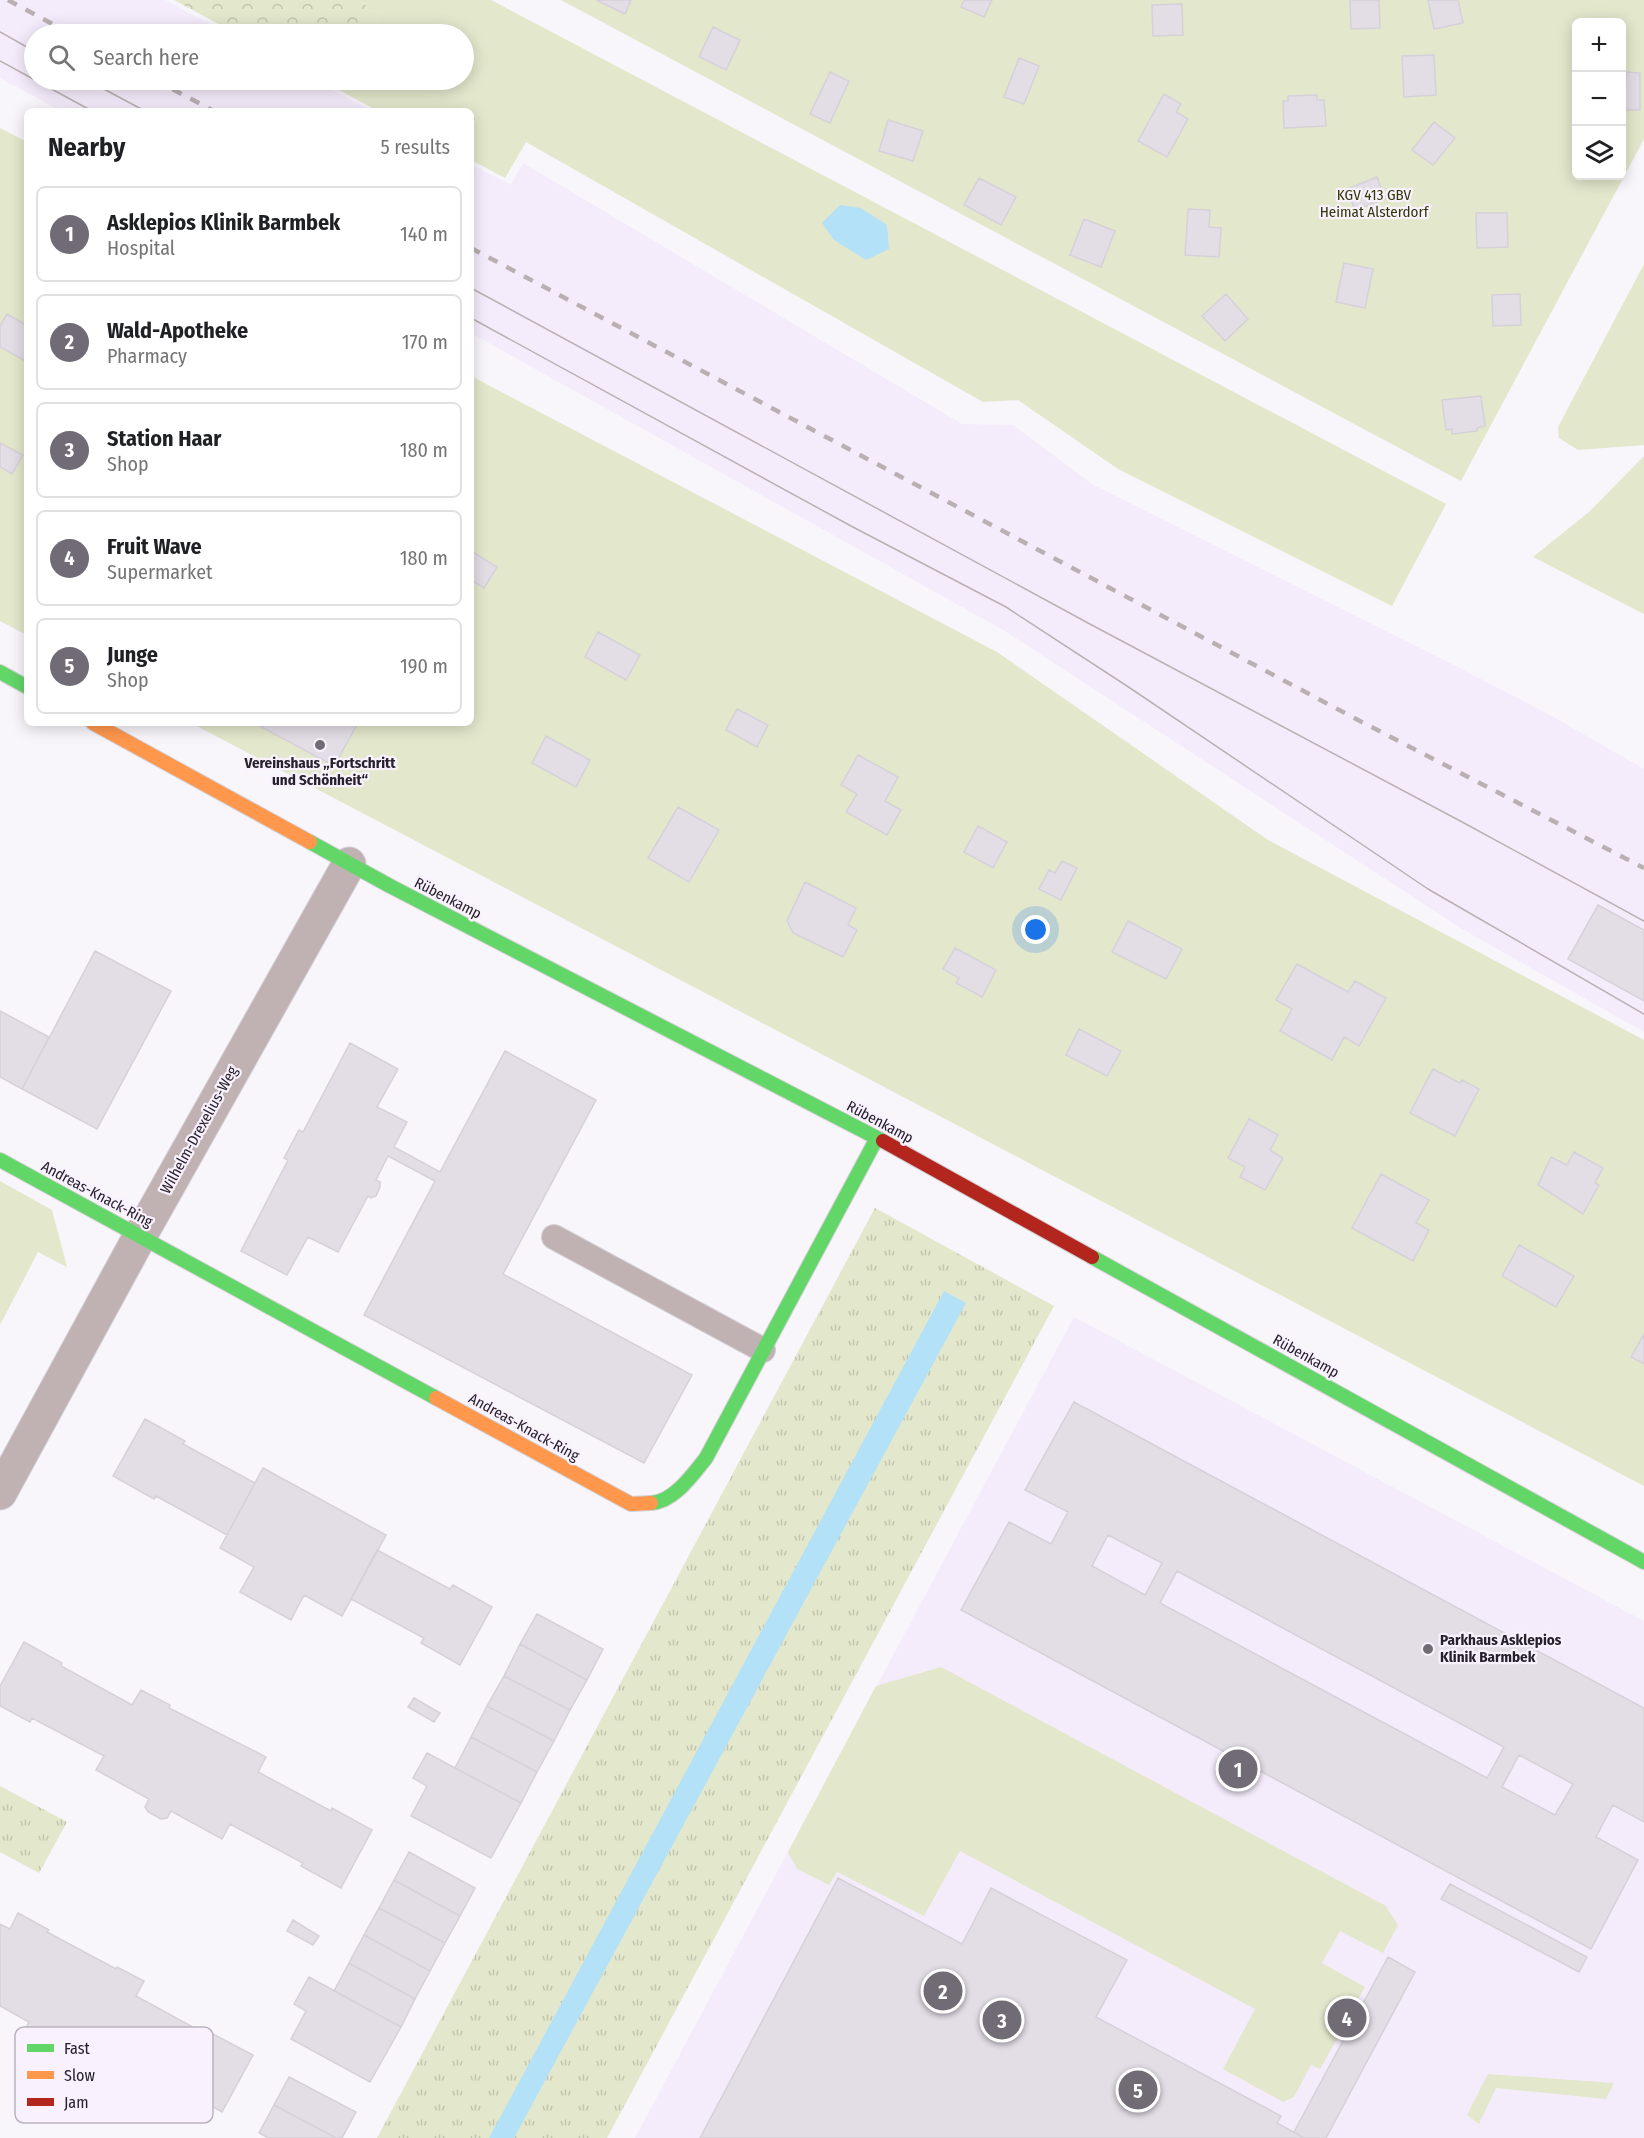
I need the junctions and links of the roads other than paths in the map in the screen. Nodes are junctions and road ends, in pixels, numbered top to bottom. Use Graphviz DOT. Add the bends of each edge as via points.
graph roads {
  1 [pos="0,672"];
  2 [pos="24,685"];
  3 [pos="98,726"];
  4 [pos="349,864"];
  5 [pos="877,1138"];
  6 [pos="0,1160"];
  7 [pos="140,1236"];
  8 [pos="554,1237"];
  9 [pos="764,1350"];
  10 [pos="0,1493"];
  11 [pos="1644,1562"];
  1 -- 2 [label="street"];
  3 -- 4 [label="street, Rübenkamp"];
  4 -- 5 [label="street, Rübenkamp"];
  4 -- 7 [label="street, Wilhelm-Drexelius-Weg"];
  5 -- 9 [label="street, Andreas-Knack-Ring"];
  5 -- 11 [label="street, Rübenkamp"];
  6 -- 7 [label="street, Andreas-Knack-Ring"];
  7 -- 9 [label="street, Andreas-Knack-Ring" via="631,1504 659,1503 686,1484 705,1458"];
  7 -- 10 [label="street, Wilhelm-Drexelius-Weg"];
  8 -- 9 [label="lane"];
}
